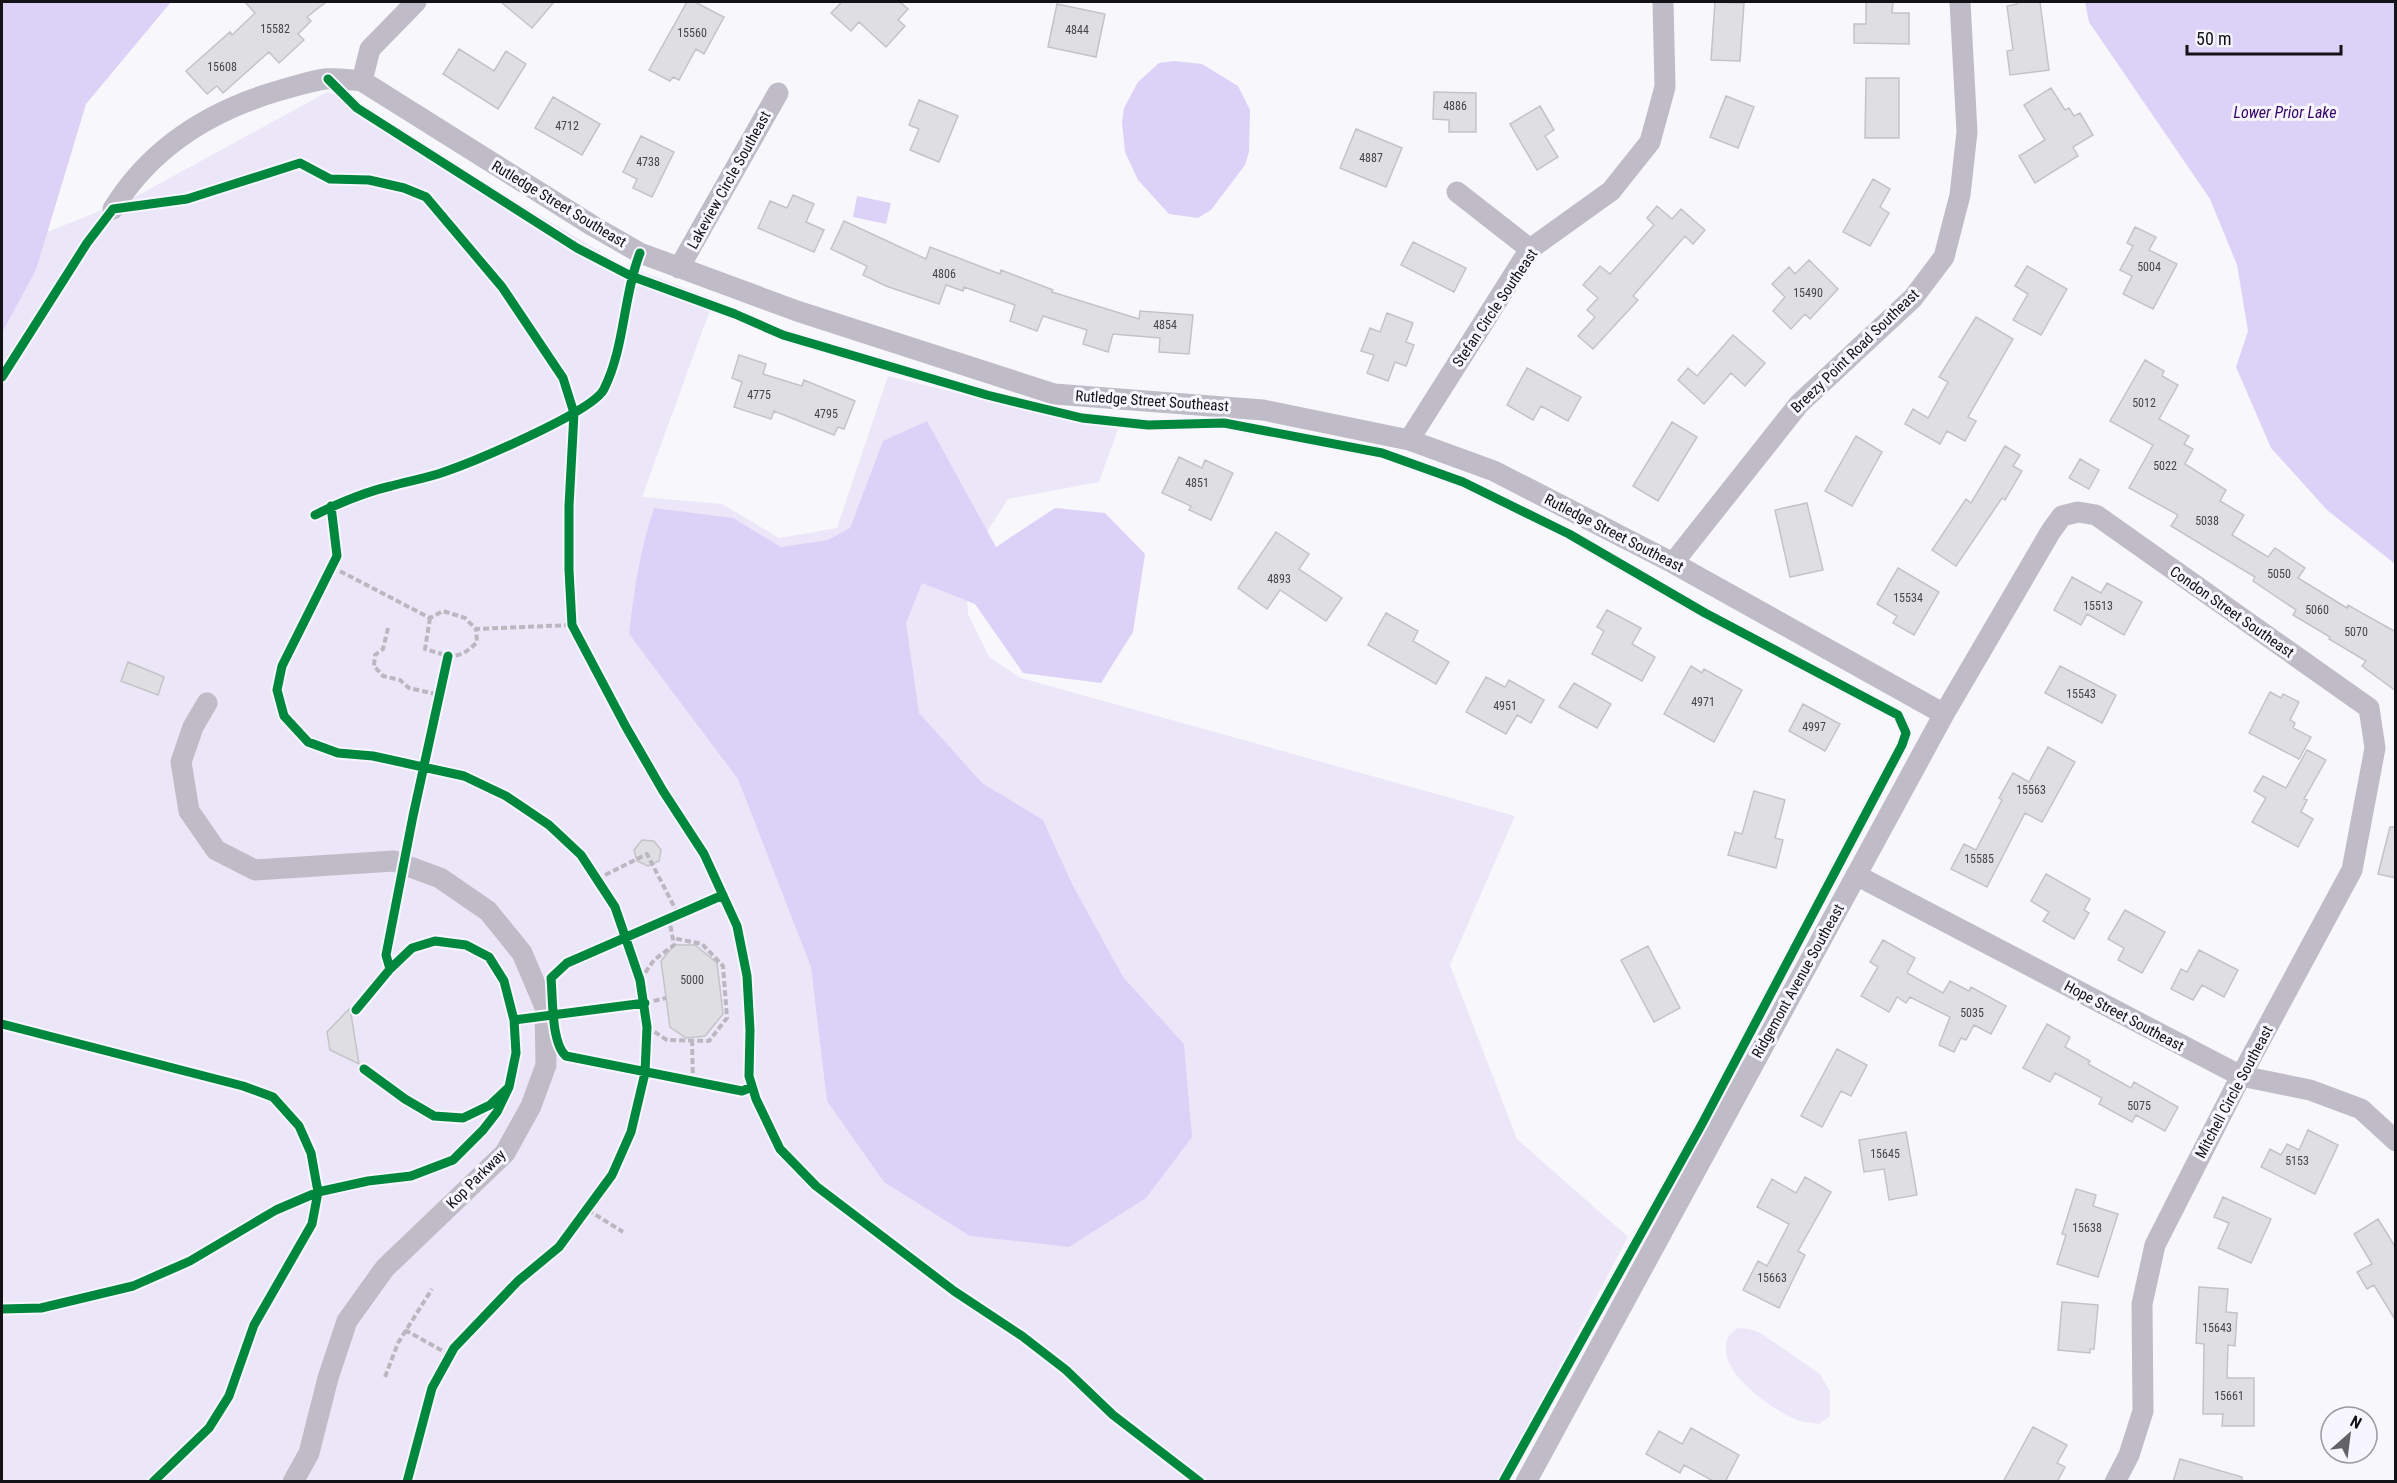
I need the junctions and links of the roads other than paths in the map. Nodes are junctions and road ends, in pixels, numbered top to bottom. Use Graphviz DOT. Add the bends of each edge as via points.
graph roads {
  1 [pos="416,2"];
  2 [pos="1663,2"];
  3 [pos="1960,2"];
  4 [pos="362,81"];
  5 [pos="778,93"];
  6 [pos="1457,192"];
  7 [pos="112,209"];
  8 [pos="1530,249"];
  9 [pos="679,268"];
  10 [pos="1409,440"];
  11 [pos="2096,515"];
  12 [pos="1673,563"];
  13 [pos="207,703"];
  14 [pos="2369,708"];
  15 [pos="1944,714"];
  16 [pos="1856,875"];
  17 [pos="2241,1076"];
  18 [pos="2396,1141"];
  19 [pos="294,1482"];
  20 [pos="1526,1482"];
  21 [pos="2115,1482"];
  1 -- 4 [label="street" via="370,49"];
  2 -- 8 [label="street, Stefan Circle Southeast" via="1665,87 1650,142 1611,190"];
  3 -- 12 [label="street, Breezy Point Road Southeast" via="1967,132 1960,195 1944,257 1913,298 1799,404"];
  4 -- 7 [label="street" via="328,79 307,83 248,100 199,123 164,147 127,186"];
  4 -- 9 [label="street, Rutledge Street Southeast" via="593,226 640,253"];
  5 -- 9 [label="street, Lakeview Circle Southeast"];
  6 -- 8 [label="street"];
  8 -- 10 [label="street, Stefan Circle Southeast"];
  9 -- 10 [label="street, Rutledge Street Southeast" via="797,311 1053,394 1263,410"];
  10 -- 12 [label="street, Rutledge Street Southeast" via="1494,471"];
  11 -- 14 [label="street, Condon Street Southeast"];
  11 -- 15 [label="street, Ridgemont Avenue Southeast" via="2078,512 2062,516"];
  12 -- 15 [label="street, Rutledge Street Southeast"];
  13 -- 19 [label="street, Kop Parkway" via="193,727 181,762 189,811 216,850 255,870 394,861 440,878 488,911 522,953 545,1007 546,1065 531,1106 505,1153 385,1268 347,1320 309,1453"];
  14 -- 17 [label="street, Mitchell Circle Southeast" via="2375,748 2352,870"];
  15 -- 16 [label="street, Ridgemont Avenue Southeast"];
  16 -- 17 [label="street, Hope Street Southeast"];
  16 -- 20 [label="street, Ridgemont Avenue Southeast"];
  17 -- 18 [label="street, Hope Street Southeast" via="2310,1090 2361,1109"];
  17 -- 21 [label="street, Mitchell Circle Southeast" via="2155,1245 2142,1304 2143,1411 2129,1455"];
}
